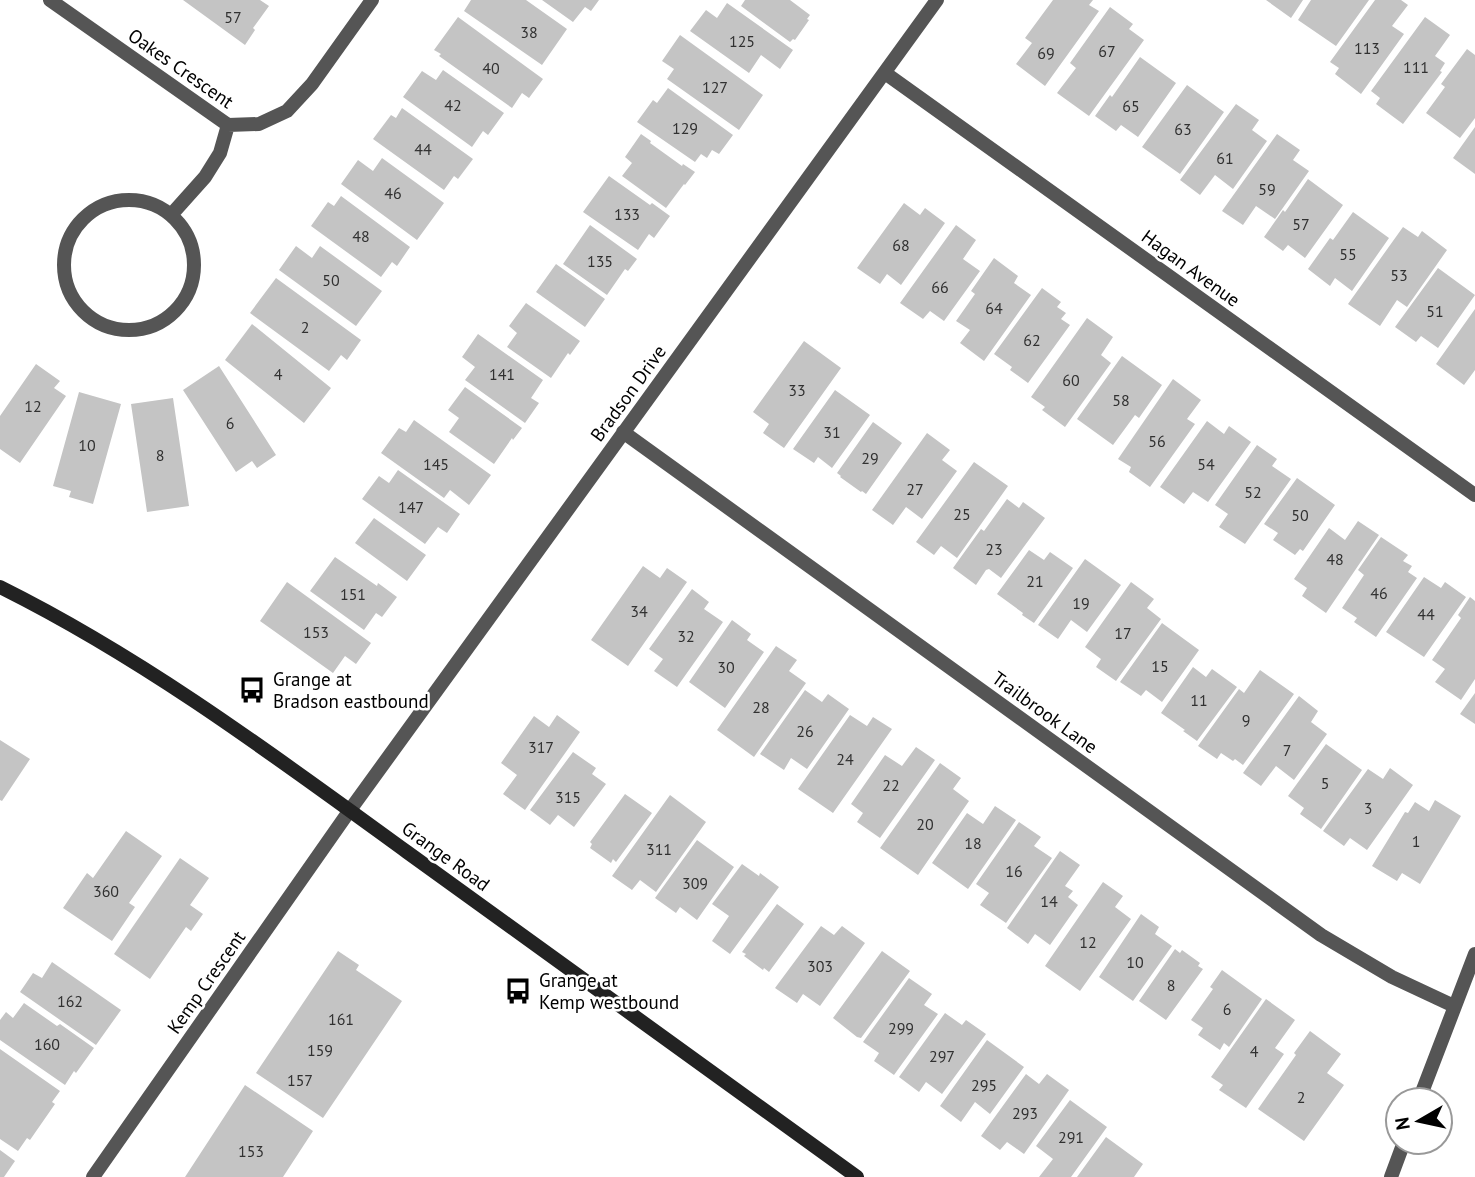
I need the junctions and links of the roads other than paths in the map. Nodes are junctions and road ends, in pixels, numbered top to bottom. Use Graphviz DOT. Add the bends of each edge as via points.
graph roads {
  1 [pos="50,0"];
  2 [pos="372,0"];
  3 [pos="937,0"];
  4 [pos="885,73"];
  5 [pos="228,125"];
  6 [pos="171,215"];
  7 [pos="623,432"];
  8 [pos="1475,495"];
  9 [pos="0,587"];
  10 [pos="350,810"];
  11 [pos="1475,954"];
  12 [pos="1454,1006"];
  13 [pos="1424,1086"];
  14 [pos="1399,1156"];
  15 [pos="93,1177"];
  16 [pos="857,1177"];
  17 [pos="1391,1177"];
  1 -- 5 [label="street, Oakes Crescent"];
  2 -- 5 [label="street, Oakes Crescent" via="287,111 259,124"];
  3 -- 4 [label="street, Bradson Drive"];
  4 -- 7 [label="street, Bradson Drive"];
  4 -- 8 [label="street, Hagan Avenue"];
  5 -- 6 [label="street" via="220,153 205,177"];
  6 -- 6 [label="street" via="153,204 114,201 80,222 70,238 65,277 82,311 100,324 141,330 177,309 189,291 194,271 185,230"];
  7 -- 10 [label="street, Bradson Drive"];
  7 -- 12 [label="street, Trailbrook Lane" via="1321,935 1392,977"];
  9 -- 10 [label="main road, Grange Road" via="177,688"];
  10 -- 15 [label="street, Kemp Crescent"];
  10 -- 16 [label="main road, Grange Road"];
  11 -- 12 [label="street"];
  12 -- 13 [label="street"];
  14 -- 17 [label="street"];
}
